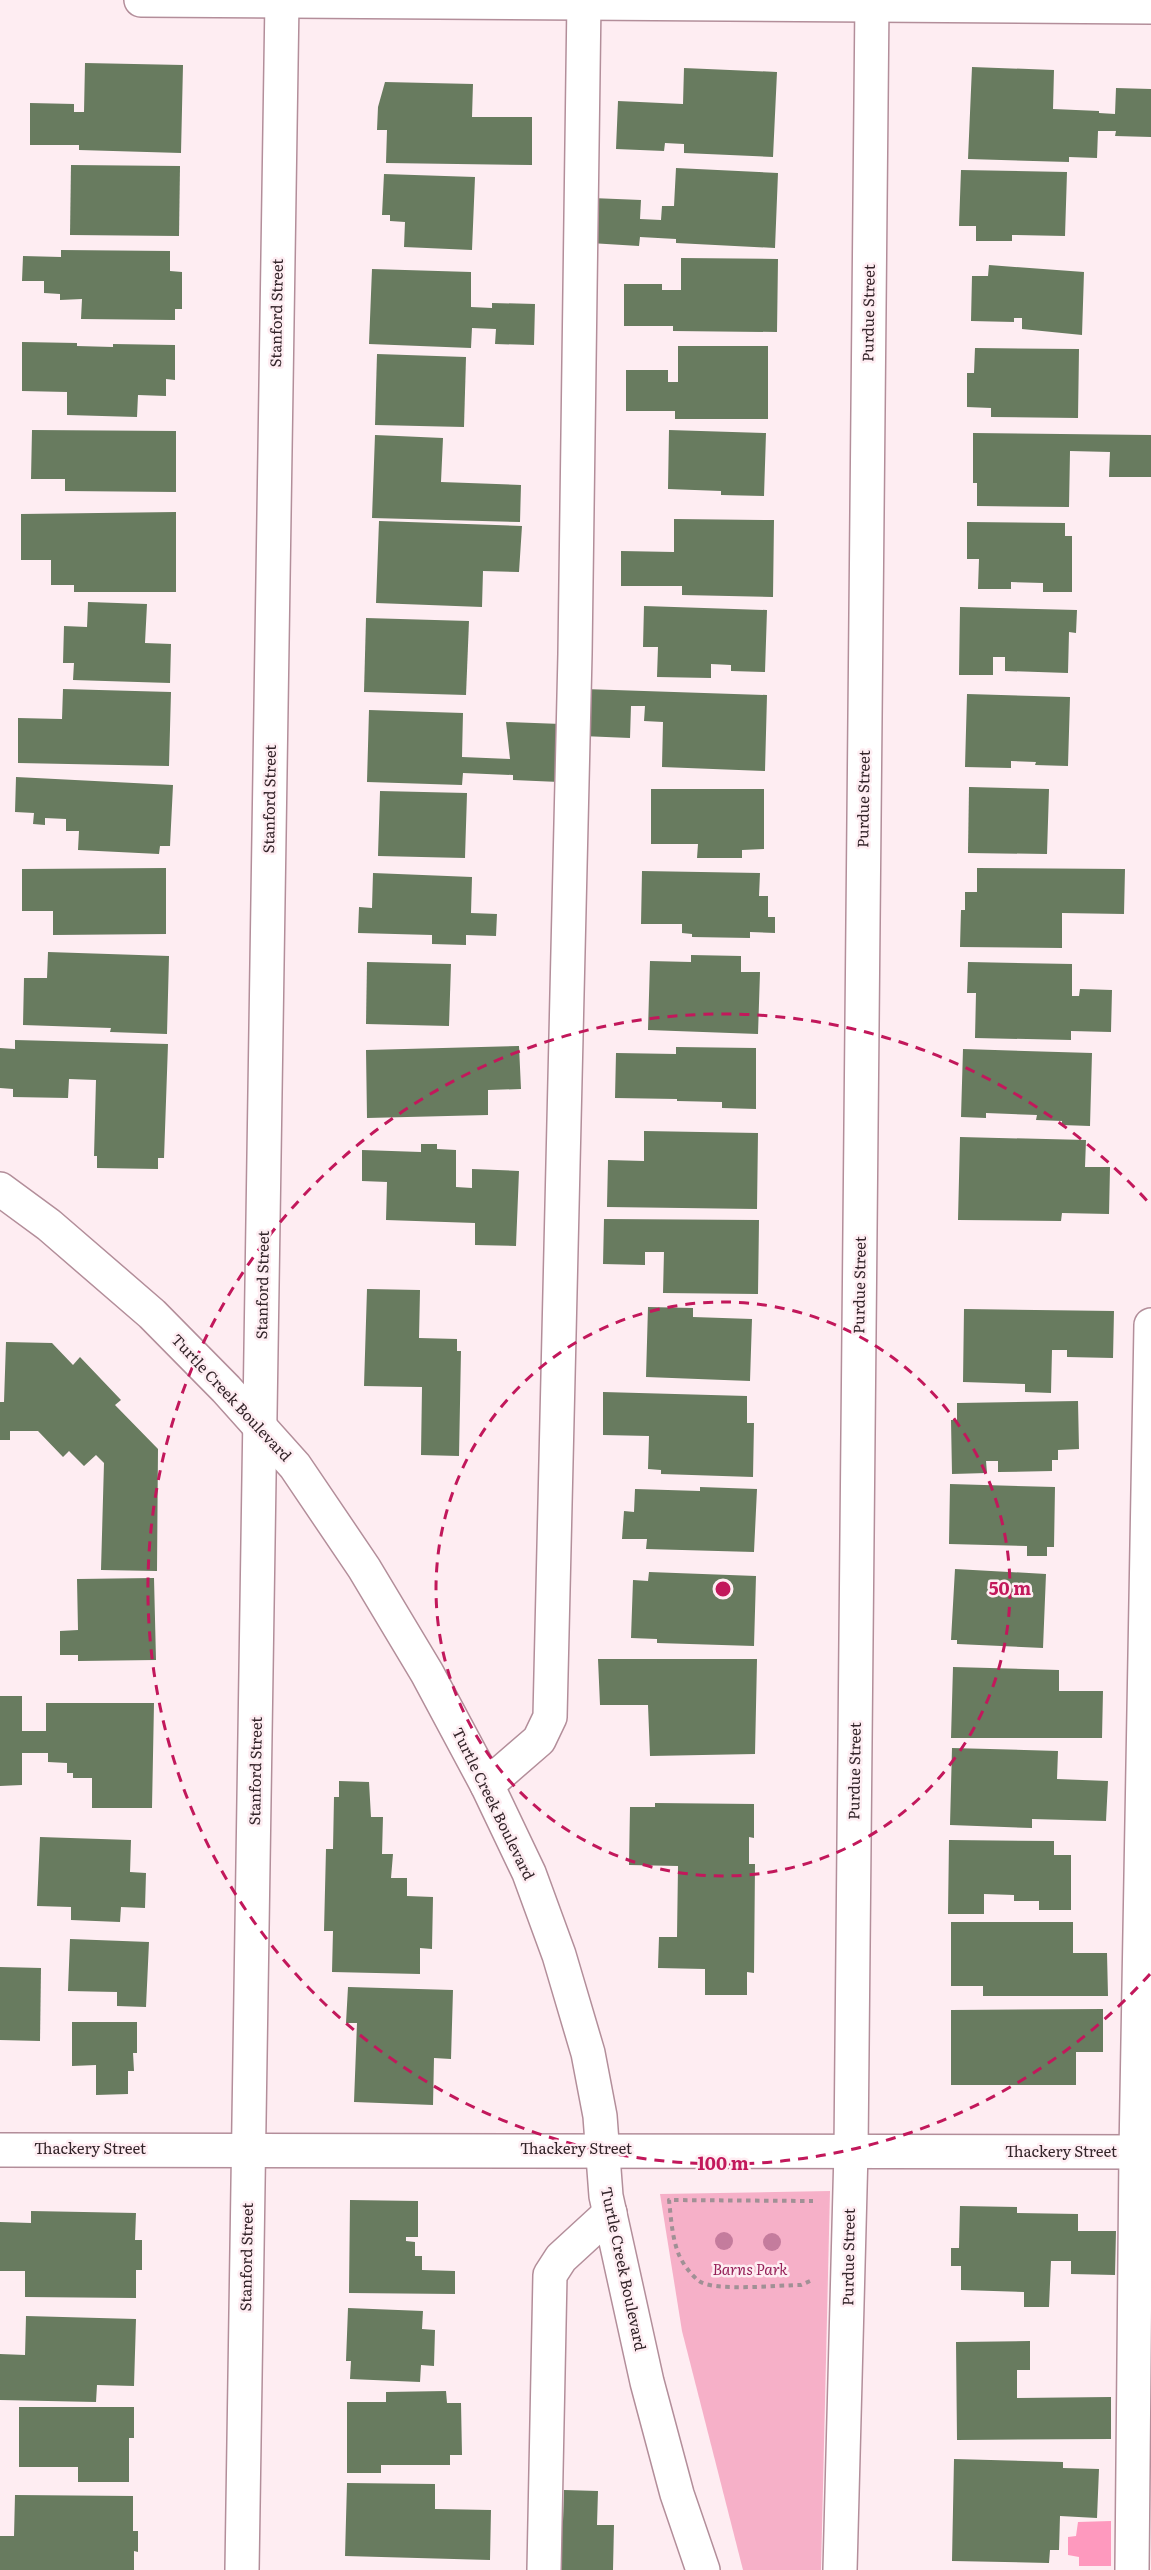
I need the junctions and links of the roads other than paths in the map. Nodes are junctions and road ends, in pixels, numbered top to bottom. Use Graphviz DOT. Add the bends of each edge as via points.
graph roads {
  1 [pos="141,0"];
  2 [pos="282,1"];
  3 [pos="584,1"];
  4 [pos="872,2"];
  5 [pos="1151,7"];
  6 [pos="0,1189"];
  7 [pos="1151,1325"];
  8 [pos="262,1428"];
  9 [pos="488,1785"];
  10 [pos="250,2149"];
  11 [pos="603,2149"];
  12 [pos="0,2150"];
  13 [pos="851,2151"];
  14 [pos="1144,2152"];
  15 [pos="610,2213"];
  16 [pos="242,2570"];
  17 [pos="544,2570"];
  18 [pos="703,2570"];
  19 [pos="840,2570"];
  20 [pos="1132,2570"];
  1 -- 2 [label="street"];
  2 -- 3 [label="street"];
  2 -- 8 [label="street, Stanford Street"];
  3 -- 4 [label="street"];
  3 -- 9 [label="street" via="575,654 550,1717 539,1740"];
  4 -- 5 [label="street"];
  4 -- 13 [label="street, Purdue Street"];
  6 -- 8 [label="street, Turtle Creek Boulevard" via="49,1225 152,1314"];
  7 -- 14 [label="street"];
  8 -- 9 [label="street, Turtle Creek Boulevard" via="295,1466 364,1568 427,1672"];
  8 -- 10 [label="street, Stanford Street"];
  9 -- 11 [label="street, Turtle Creek Boulevard" via="529,1873 559,1955 588,2053"];
  10 -- 11 [label="street, Thackery Street"];
  10 -- 12 [label="street, Thackery Street"];
  10 -- 16 [label="street, Stanford Street"];
  11 -- 13 [label="street, Thackery Street"];
  11 -- 15 [label="street, Turtle Creek Boulevard"];
  13 -- 14 [label="street, Thackery Street"];
  13 -- 19 [label="street, Purdue Street"];
  14 -- 20 [label="street"];
  15 -- 17 [label="street" via="561,2258 550,2275"];
  15 -- 18 [label="street, Turtle Creek Boulevard" via="647,2382 677,2494"];
}
